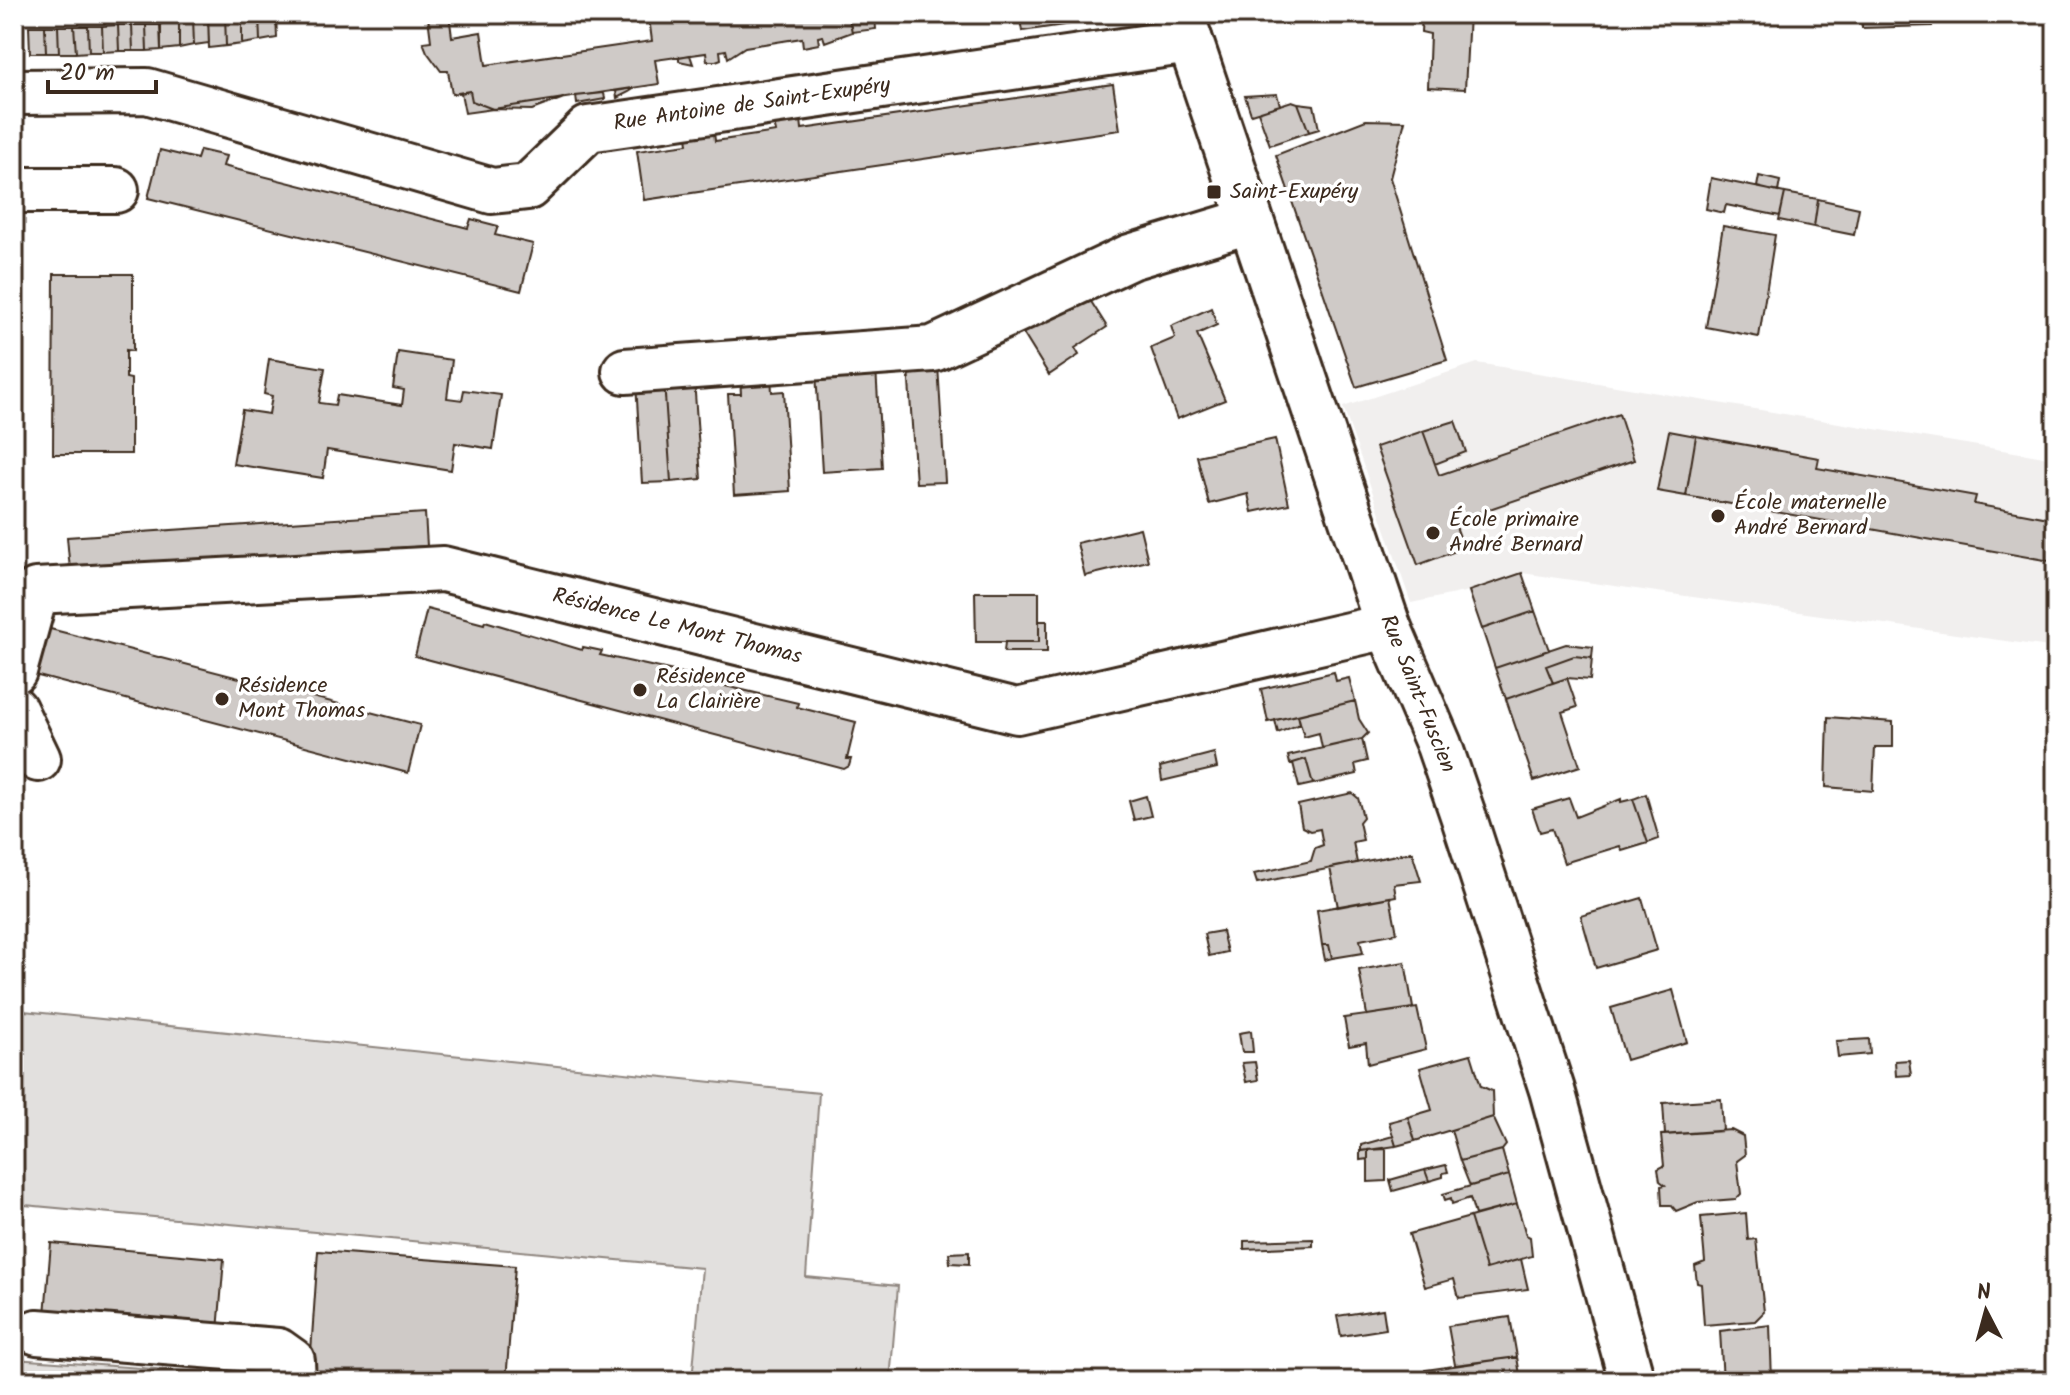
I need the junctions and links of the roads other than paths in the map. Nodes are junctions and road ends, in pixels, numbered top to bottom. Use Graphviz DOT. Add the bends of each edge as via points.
graph roads {
  1 [pos="1185,28"];
  2 [pos="14,92"];
  3 [pos="14,190"];
  4 [pos="116,190"];
  5 [pos="1249,221"];
  6 [pos="625,371"];
  7 [pos="1388,626"];
  8 [pos="14,671"];
  9 [pos="14,709"];
  10 [pos="38,759"];
  11 [pos="37,1332"];
  12 [pos="293,1381"];
  13 [pos="1632,1381"];
  1 -- 2 [label="street, Rue Antoine de Saint-Exupéry" via="588,129 528,187 492,191 147,91"];
  1 -- 5 [label="street, Rue Saint-Fuscien"];
  3 -- 4 [label="street"];
  5 -- 6 [label="street" via="1130,257 933,349"];
  5 -- 7 [label="street, Rue Saint-Fuscien"];
  7 -- 8 [label="street, Résidence Le Mont Thomas" via="1017,711 443,569 36,591"];
  7 -- 13 [label="street, Rue Saint-Fuscien" via="1472,840 1552,1090"];
  9 -- 10 [label="street"];
  11 -- 12 [label="street" via="278,1351 292,1361"];
}
